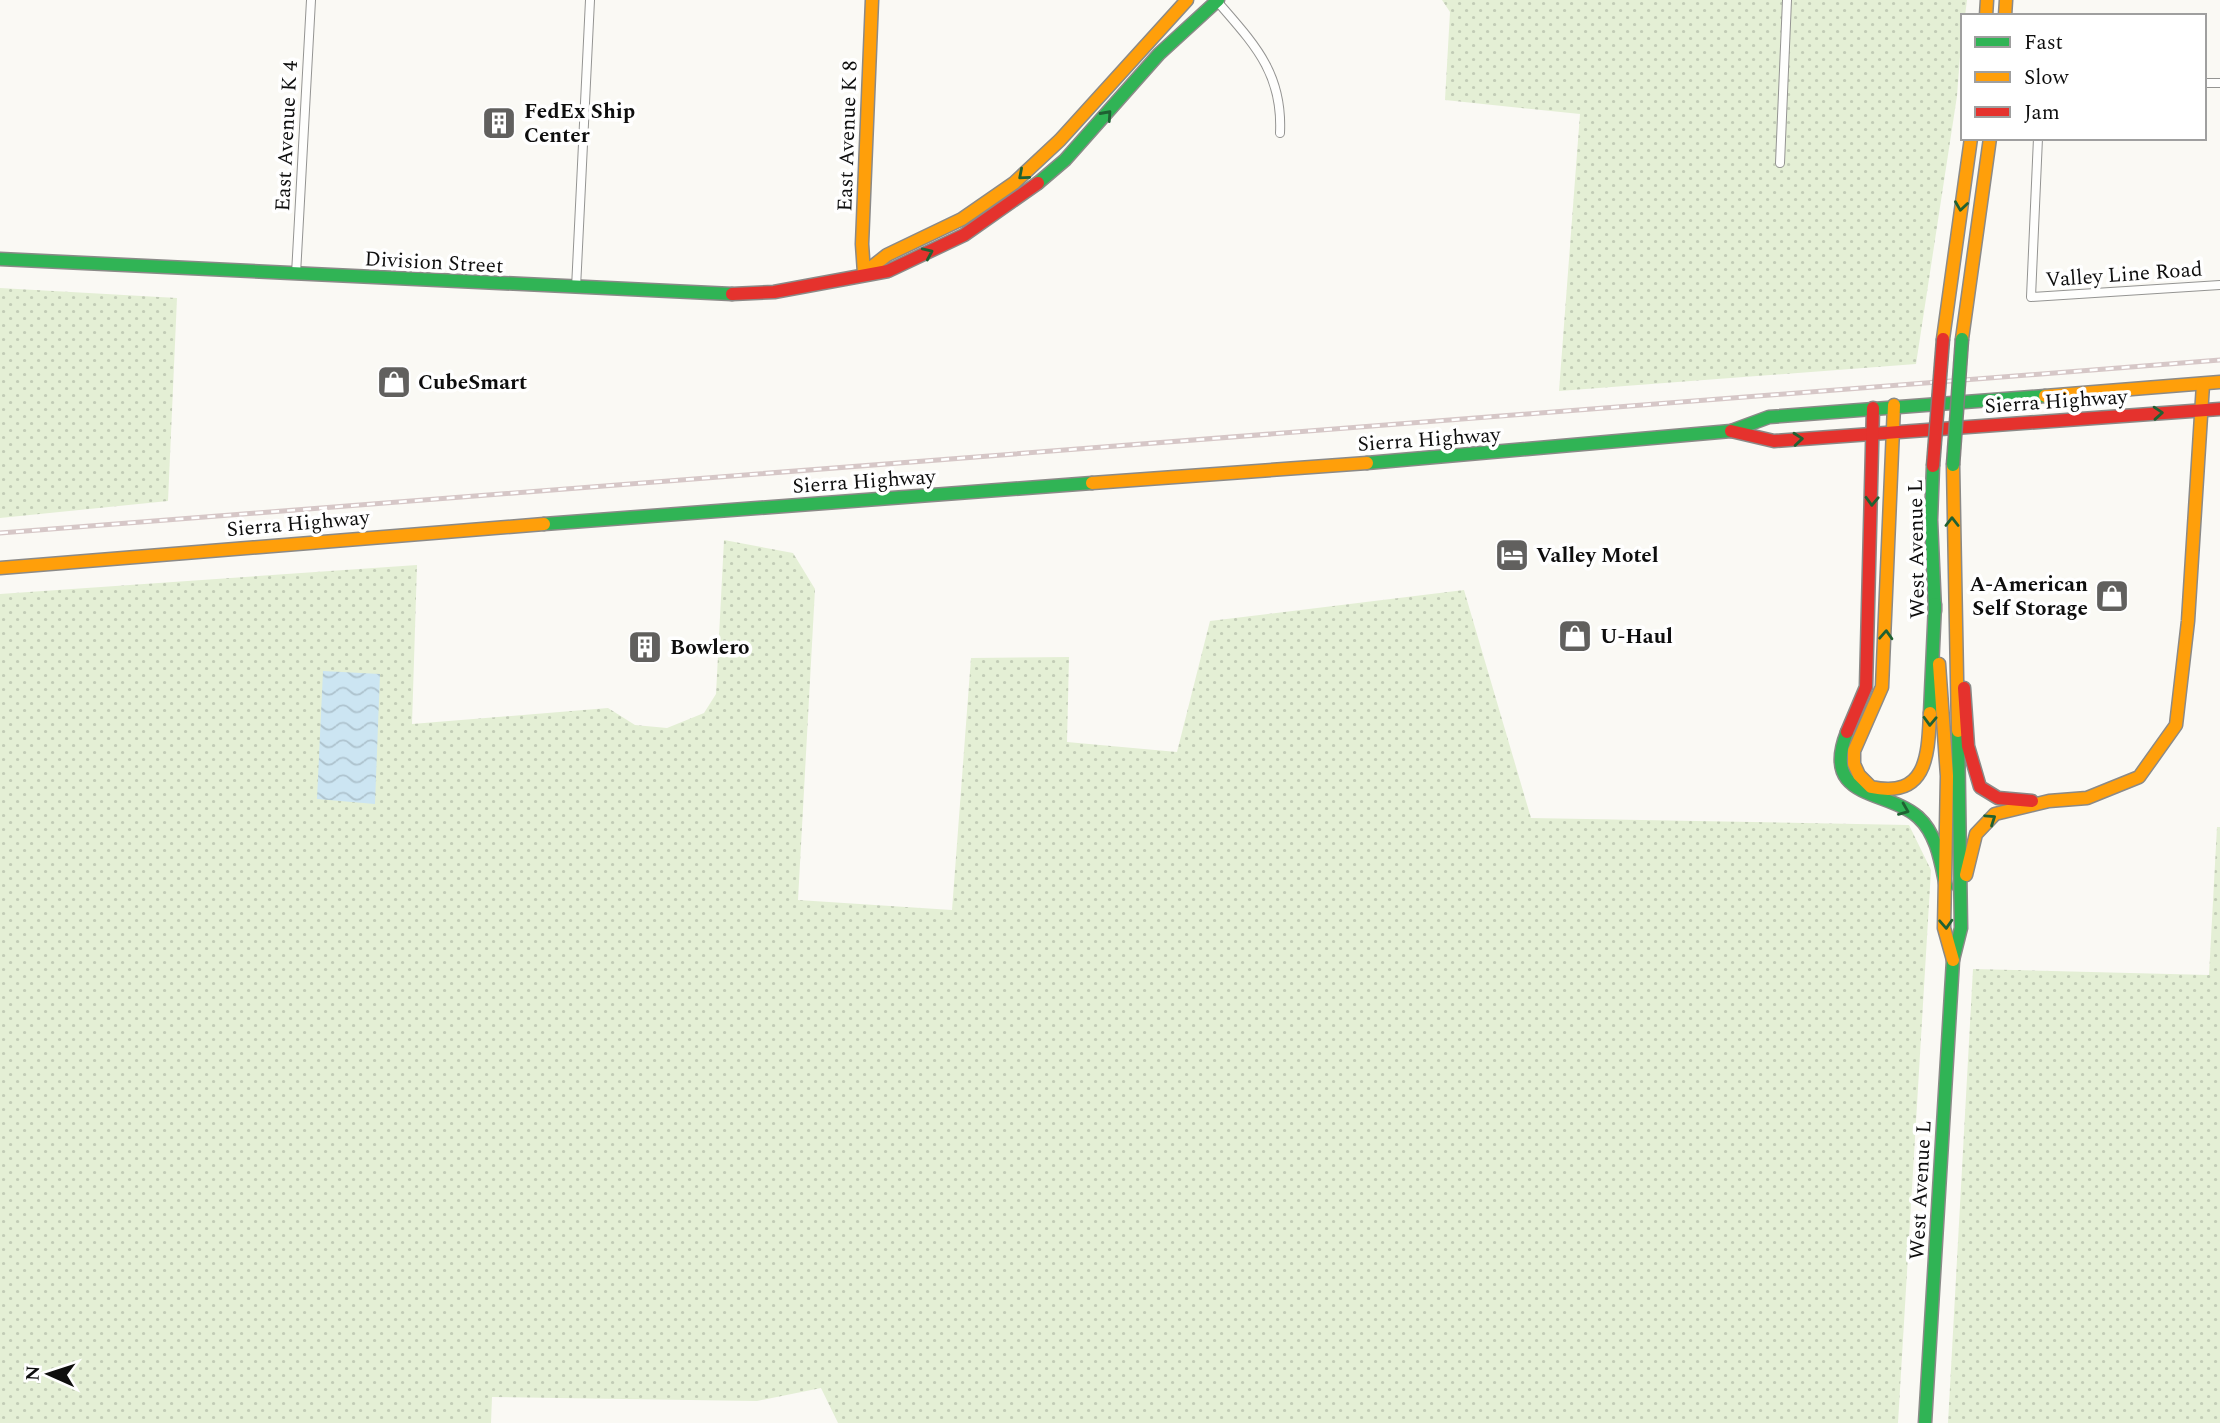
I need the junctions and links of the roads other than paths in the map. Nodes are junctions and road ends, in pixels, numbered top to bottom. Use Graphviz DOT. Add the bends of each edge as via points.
graph roads {
  1 [pos="311,0"];
  2 [pos="590,0"];
  3 [pos="872,0"];
  4 [pos="1187,0"];
  5 [pos="1217,0"];
  6 [pos="1787,0"];
  7 [pos="1280,132"];
  8 [pos="1971,140"];
  9 [pos="1990,140"];
  10 [pos="2038,140"];
  11 [pos="1780,163"];
  12 [pos="0,259"];
  13 [pos="864,273"];
  14 [pos="296,274"];
  15 [pos="2220,285"];
  16 [pos="576,288"];
  17 [pos="2220,382"];
  18 [pos="2203,384"];
  19 [pos="1894,405"];
  20 [pos="1873,408"];
  21 [pos="2220,409"];
  22 [pos="2200,410"];
  23 [pos="1731,431"];
  24 [pos="1874,432"];
  25 [pos="1894,432"];
  26 [pos="0,568"];
  27 [pos="1953,580"];
  28 [pos="1935,604"];
  29 [pos="2049,801"];
  30 [pos="1946,887"];
  31 [pos="1962,903"];
  32 [pos="1953,960"];
  33 [pos="1925,1423"];
  1 -- 14 [label="street, East Avenue K 4"];
  2 -- 16 [label="street"];
  3 -- 13 [label="main road, East Avenue K 8"];
  4 -- 13 [label="main road, one-way" via="1143,42 1070,131 1014,183 966,216 881,255"];
  5 -- 7 [label="street" via="1270,69 1281,112"];
  13 -- 5 [label="main road, Division Street, one-way" via="888,271 944,246 1023,195 1065,160 1159,54"];
  6 -- 11 [label="street"];
  8 -- 28 [label="main road, West Avenue L, one-way, bridge" via="1943,340 1933,466"];
  27 -- 9 [label="main road, West Avenue L, one-way, bridge" via="1953,465 1962,339"];
  10 -- 15 [label="street, Valley Line Road" via="2031,297"];
  12 -- 14 [label="main road, Division Street"];
  13 -- 16 [label="main road, Division Street" via="819,285 732,294"];
  14 -- 16 [label="main road, Division Street"];
  17 -- 18 [label="main road, Sierra Highway"];
  18 -- 19 [label="main road, Sierra Highway"];
  18 -- 22 [label="main road"];
  19 -- 20 [label="main road, Sierra Highway"];
  19 -- 25 [label="main road"];
  20 -- 23 [label="main road, Sierra Highway" via="1769,417"];
  20 -- 24 [label="main road"];
  21 -- 22 [label="main road, Sierra Highway"];
  25 -- 22 [label="main road, Sierra Highway, one-way"];
  22 -- 29 [label="main road" via="2188,621 2176,725 2139,778 2087,798"];
  23 -- 24 [label="main road, Sierra Highway, one-way" via="1774,441"];
  23 -- 26 [label="main road, Sierra Highway" via="1517,452"];
  24 -- 25 [label="main road, Sierra Highway"];
  24 -- 30 [label="main road, one-way" via="1866,687 1843,744 1842,764 1864,795 1921,820 1939,854"];
  28 -- 25 [label="main road, one-way" via="1928,758 1920,775 1904,788 1871,787 1853,766 1851,750 1882,687"];
  27 -- 29 [label="main road" via="1973,775 1990,795"];
  27 -- 31 [label="main road, West Avenue L"];
  28 -- 30 [label="main road, West Avenue L" via="1947,776"];
  31 -- 29 [label="main road, one-way" via="1971,849 1983,823 1995,814"];
  30 -- 32 [label="main road, West Avenue L, one-way" via="1944,928"];
  31 -- 32 [label="main road, West Avenue L"];
  32 -- 33 [label="main road, West Avenue L"];
}
